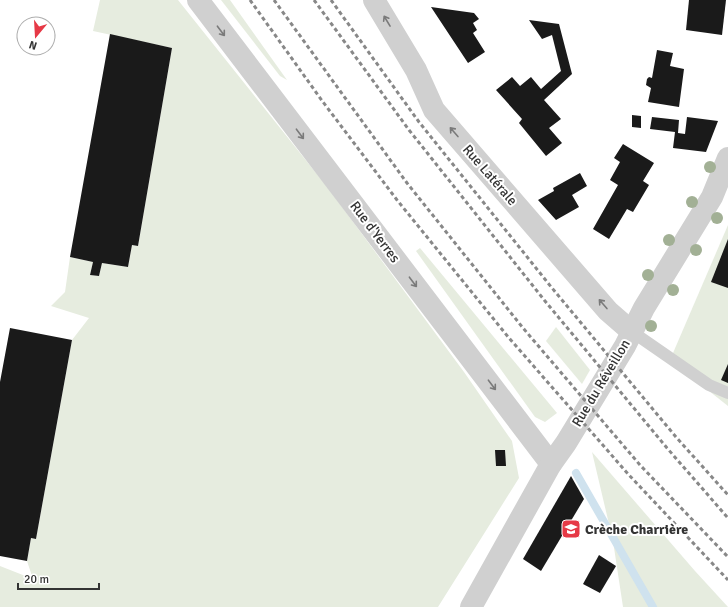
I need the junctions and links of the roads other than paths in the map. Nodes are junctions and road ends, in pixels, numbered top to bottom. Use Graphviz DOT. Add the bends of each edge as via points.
graph roads {
  1 [pos="198,0"];
  2 [pos="374,0"];
  3 [pos="728,158"];
  4 [pos="632,331"];
  5 [pos="728,393"];
  6 [pos="551,464"];
  7 [pos="471,607"];
  1 -- 6 [label="street, Rue d'Yerres, one-way"];
  4 -- 2 [label="street, Rue Latérale, one-way" via="608,310 434,110 416,70"];
  3 -- 4 [label="street, Rue du Réveillon" via="712,197"];
  4 -- 5 [label="lane" via="709,385"];
  4 -- 6 [label="street, Rue du Réveillon"];
  6 -- 7 [label="street, Rue du Réveillon"];
}
